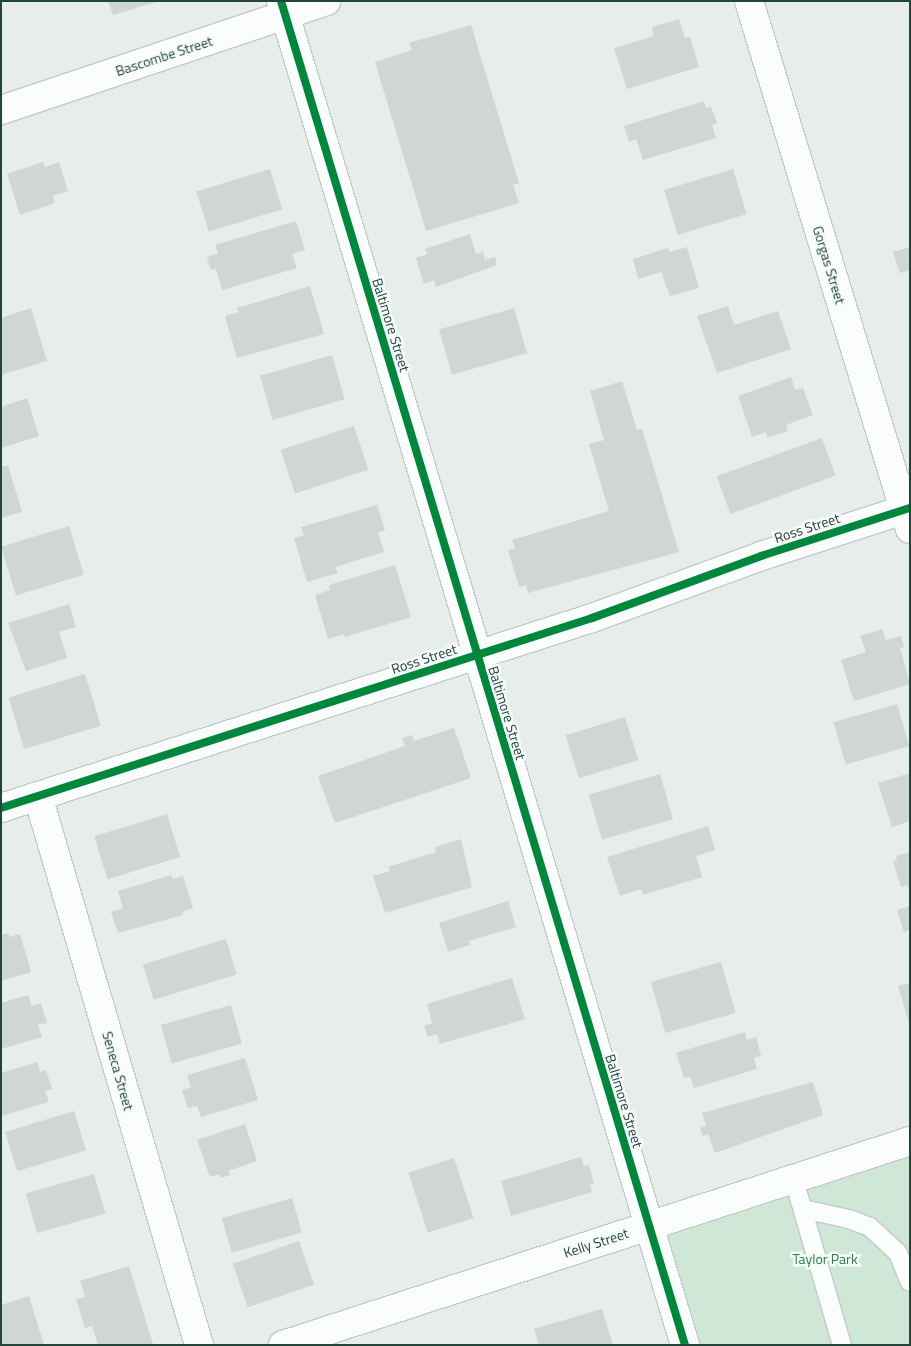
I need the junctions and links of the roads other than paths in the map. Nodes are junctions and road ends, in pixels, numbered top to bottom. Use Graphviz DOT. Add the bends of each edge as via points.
graph roads {
  1 [pos="326,1"];
  2 [pos="749,1"];
  3 [pos="283,8"];
  4 [pos="1,110"];
  5 [pos="908,516"];
  6 [pos="477,655"];
  7 [pos="38,796"];
  8 [pos="1,808"];
  9 [pos="910,1141"];
  10 [pos="794,1180"];
  11 [pos="802,1209"];
  12 [pos="649,1226"];
  13 [pos="910,1282"];
  14 [pos="291,1344"];
  15 [pos="199,1345"];
  16 [pos="685,1345"];
  17 [pos="842,1345"];
  1 -- 3 [label="street, Bascombe Street"];
  2 -- 5 [label="street, Gorgas Street"];
  3 -- 4 [label="street, Bascombe Street"];
  3 -- 6 [label="street, Baltimore Street"];
  5 -- 6 [label="street, Ross Street" via="761,556 592,618"];
  6 -- 7 [label="street, Ross Street"];
  6 -- 12 [label="street, Baltimore Street"];
  7 -- 8 [label="street, Ross Street"];
  7 -- 15 [label="street, Seneca Street"];
  9 -- 10 [label="street, Kelly Street"];
  10 -- 11 [label="lane"];
  10 -- 12 [label="street, Kelly Street"];
  11 -- 13 [label="lane" via="870,1227 898,1253"];
  11 -- 17 [label="lane"];
  12 -- 14 [label="street, Kelly Street"];
  12 -- 16 [label="street, Baltimore Street"];
}
